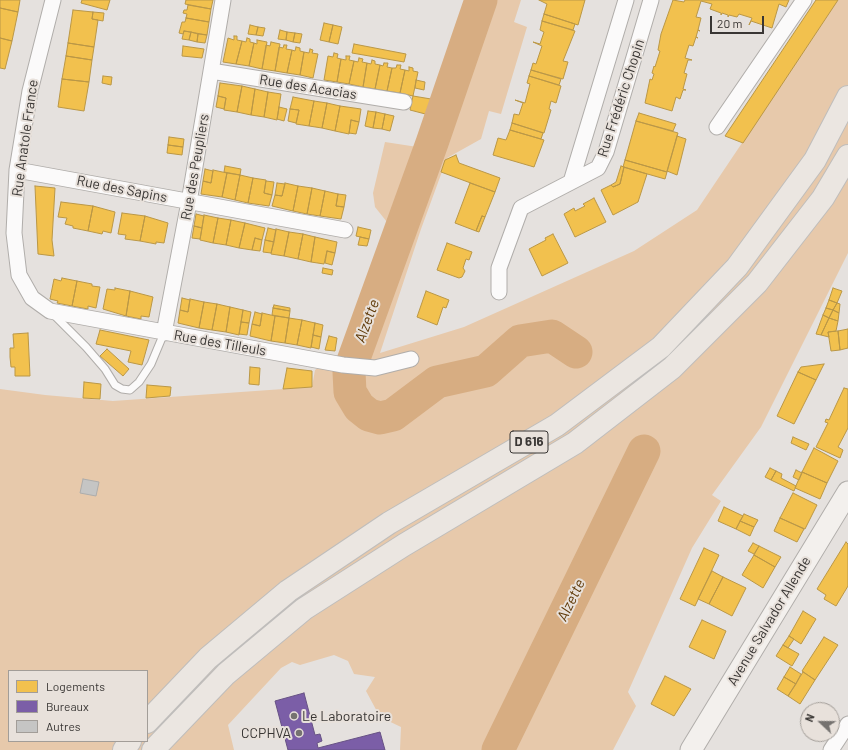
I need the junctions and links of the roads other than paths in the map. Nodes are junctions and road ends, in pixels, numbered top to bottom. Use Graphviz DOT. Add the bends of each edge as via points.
graph roads {
  1 [pos="53,0"];
  2 [pos="224,0"];
  3 [pos="626,0"];
  4 [pos="651,0"];
  5 [pos="804,0"];
  6 [pos="211,71"];
  7 [pos="848,97"];
  8 [pos="404,102"];
  9 [pos="717,127"];
  10 [pos="848,156"];
  11 [pos="17,170"];
  12 [pos="571,182"];
  13 [pos="189,202"];
  14 [pos="345,230"];
  15 [pos="499,292"];
  16 [pos="32,298"];
  17 [pos="50,311"];
  18 [pos="164,333"];
  19 [pos="411,359"];
  20 [pos="848,492"];
  21 [pos="148,721"];
  22 [pos="848,724"];
  23 [pos="153,750"];
  24 [pos="691,750"];
  25 [pos="831,750"];
  1 -- 11 [label="street, Rue Anatole France" via="30,91"];
  2 -- 6 [label="street, Rue des Peupliers"];
  3 -- 12 [label="street, Rue Frédéric Chopin"];
  4 -- 12 [label="street, Rue Frédéric Chopin" via="606,152 598,168"];
  5 -- 9 [label="street"];
  6 -- 8 [label="street, Rue des Acacias"];
  6 -- 13 [label="street, Rue des Peupliers"];
  7 -- 21 [label="main road, D 616" via="816,160 737,267 660,347 557,426 389,524 288,591 208,658"];
  10 -- 23 [label="main road, D 616" via="823,198 756,283 672,368 575,444 404,545 304,609 226,674"];
  11 -- 13 [label="street, Rue des Sapins"];
  11 -- 16 [label="street, Rue Anatole France" via="14,233 20,275"];
  12 -- 15 [label="street, Rue Frédéric Chopin" via="521,208 499,268"];
  13 -- 14 [label="street, Rue des Sapins"];
  13 -- 18 [label="street, Rue des Peupliers"];
  16 -- 17 [label="street, Rue des Tilleuls"];
  17 -- 18 [label="street, Rue des Tilleuls"];
  17 -- 18 [label="lane" via="86,347 115,385 122,389 130,390 139,382 152,364"];
  18 -- 19 [label="street, Rue des Tilleuls" via="343,365 375,368"];
  20 -- 24 [label="main road, Avenue Salvador Allende"];
  22 -- 25 [label="street"];
}
